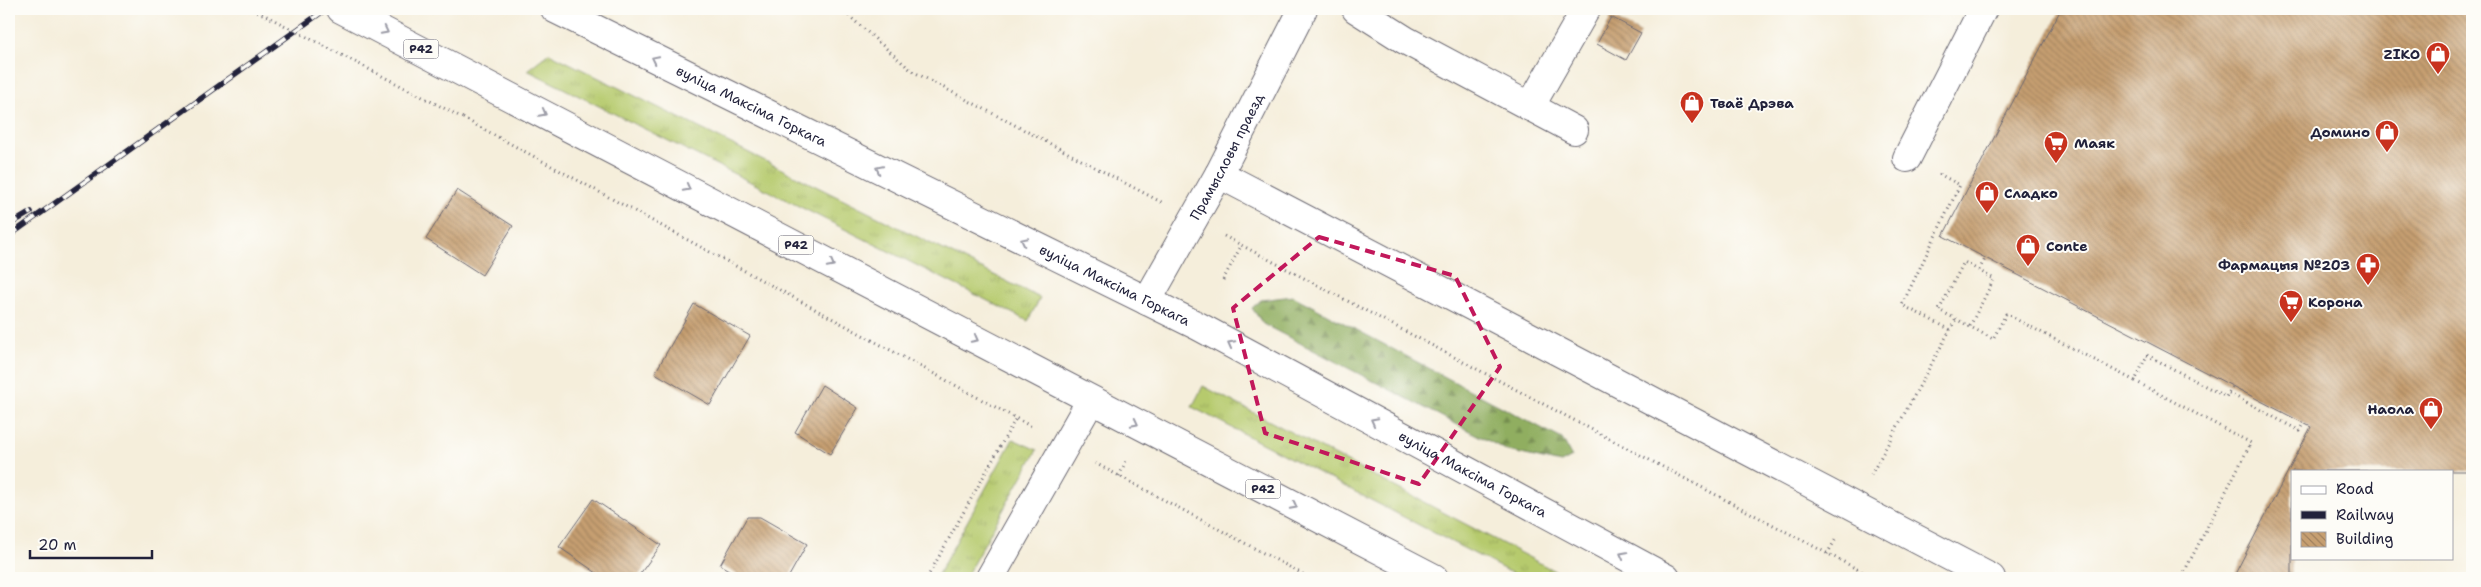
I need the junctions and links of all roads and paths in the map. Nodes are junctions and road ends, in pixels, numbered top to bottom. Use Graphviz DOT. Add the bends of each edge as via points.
graph roads {
  1 [pos="253,9"];
  2 [pos="341,9"];
  3 [pos="555,9"];
  4 [pos="841,9"];
  5 [pos="1303,9"];
  6 [pos="1356,9"];
  7 [pos="1586,9"];
  8 [pos="1983,9"];
  9 [pos="1530,107"];
  10 [pos="1574,130"];
  11 [pos="1907,158"];
  12 [pos="1219,174"];
  13 [pos="1193,219"];
  14 [pos="1241,246"];
  15 [pos="1986,259"];
  16 [pos="1979,270"];
  17 [pos="1223,280"];
  18 [pos="1147,301"];
  19 [pos="1956,319"];
  20 [pos="1970,326"];
  21 [pos="1951,330"];
  22 [pos="2134,381"];
  23 [pos="2232,387"];
  24 [pos="2229,393"];
  25 [pos="1091,400"];
  26 [pos="1016,418"];
  27 [pos="2304,424"];
  28 [pos="1038,430"];
  29 [pos="1128,458"];
  30 [pos="1094,462"];
  31 [pos="1118,476"];
  32 [pos="1854,506"];
  33 [pos="1828,554"];
  34 [pos="927,578"];
  35 [pos="990,578"];
  36 [pos="1310,578"];
  37 [pos="1434,578"];
  38 [pos="1666,578"];
  39 [pos="1874,578"];
  40 [pos="1991,578"];
  41 [pos="2181,578"];
  1 -- 26 [label="path, bridge" via="463,118"];
  2 -- 25 [label="main road, Р42, one-way"];
  18 -- 3 [label="main road, вуліца Максіма Горкага, one-way"];
  4 -- 13 [label="path" via="912,71"];
  5 -- 12 [label="main road, Прамысловы праезд"];
  6 -- 9 [label="main road" via="1405,40"];
  7 -- 9 [label="main road"];
  8 -- 11 [label="main road"];
  9 -- 10 [label="main road"];
  11 -- 21 [label="path" via="1960,185 1902,305"];
  12 -- 13 [label="main road, Прамысловы праезд"];
  12 -- 32 [label="main road"];
  13 -- 14 [label="path"];
  13 -- 18 [label="main road, Прамысловы праезд"];
  14 -- 17 [label="path"];
  14 -- 33 [label="path"];
  15 -- 16 [label="path"];
  16 -- 19 [label="path" via="1964,262 1939,310"];
  16 -- 20 [label="path" via="1994,279"];
  38 -- 18 [label="main road, вуліца Максіма Горкага, one-way"];
  19 -- 20 [label="path"];
  19 -- 21 [label="path"];
  20 -- 22 [label="path" via="1993,339 2006,314"];
  21 -- 32 [label="path"];
  22 -- 24 [label="path" via="2147,355 2226,397"];
  22 -- 41 [label="path" via="2251,443"];
  23 -- 24 [label="path"];
  24 -- 27 [label="path" via="2300,431"];
  25 -- 35 [label="main road"];
  25 -- 37 [label="main road, Р42, one-way"];
  26 -- 28 [label="path"];
  26 -- 34 [label="path"];
  29 -- 31 [label="path"];
  30 -- 31 [label="path"];
  31 -- 36 [label="path"];
  32 -- 33 [label="path"];
  32 -- 40 [label="main road"];
  33 -- 39 [label="path"];
}
